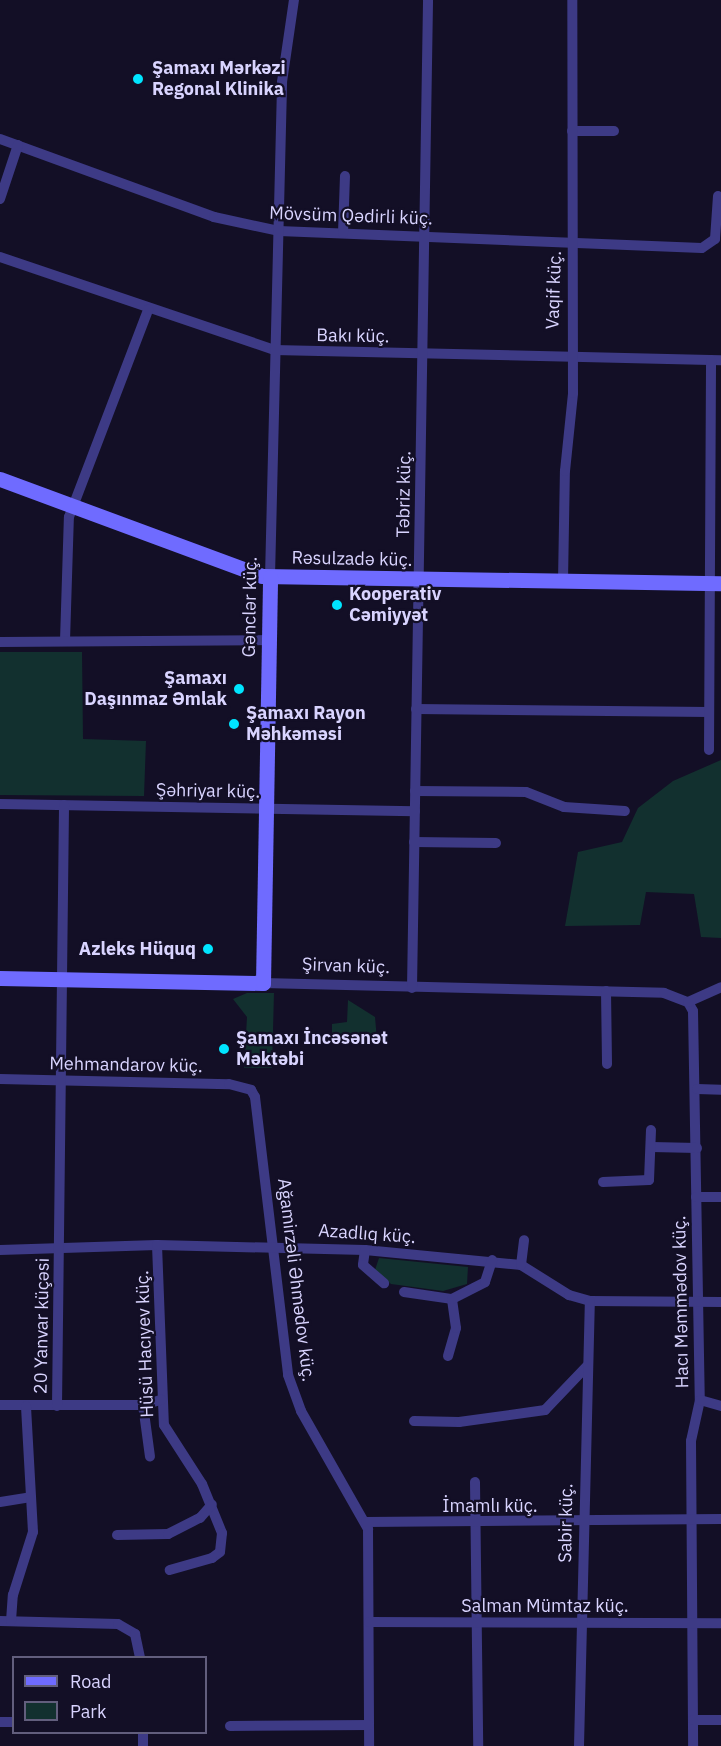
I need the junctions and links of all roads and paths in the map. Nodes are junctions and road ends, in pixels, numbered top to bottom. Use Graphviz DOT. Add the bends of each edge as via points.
graph roads {
  1 [pos="294,0"];
  2 [pos="428,0"];
  3 [pos="572,0"];
  4 [pos="572,131"];
  5 [pos="614,131"];
  6 [pos="0,139"];
  7 [pos="18,145"];
  8 [pos="345,176"];
  9 [pos="718,196"];
  10 [pos="0,199"];
  11 [pos="279,231"];
  12 [pos="343,233"];
  13 [pos="424,236"];
  14 [pos="573,243"];
  15 [pos="0,257"];
  16 [pos="148,310"];
  17 [pos="274,350"];
  18 [pos="422,353"];
  19 [pos="570,356"];
  20 [pos="716,360"];
  21 [pos="0,479"];
  22 [pos="72,506"];
  23 [pos="270,577"];
  24 [pos="419,579"];
  25 [pos="563,581"];
  26 [pos="714,583"];
  27 [pos="269,640"];
  28 [pos="65,641"];
  29 [pos="0,642"];
  30 [pos="417,710"];
  31 [pos="708,712"];
  32 [pos="709,750"];
  33 [pos="415,791"];
  34 [pos="0,804"];
  35 [pos="64,805"];
  36 [pos="267,809"];
  37 [pos="626,811"];
  38 [pos="415,812"];
  39 [pos="414,842"];
  40 [pos="496,843"];
  41 [pos="0,978"];
  42 [pos="62,979"];
  43 [pos="264,983"];
  44 [pos="721,987"];
  45 [pos="412,988"];
  46 [pos="606,991"];
  47 [pos="688,1002"];
  48 [pos="607,1064"];
  49 [pos="0,1079"];
  50 [pos="61,1080"];
  51 [pos="250,1089"];
  52 [pos="697,1089"];
  53 [pos="721,1090"];
  54 [pos="651,1130"];
  55 [pos="652,1147"];
  56 [pos="697,1148"];
  57 [pos="603,1182"];
  58 [pos="696,1197"];
  59 [pos="721,1197"];
  60 [pos="524,1240"];
  61 [pos="157,1245"];
  62 [pos="273,1245"];
  63 [pos="60,1246"];
  64 [pos="0,1250"];
  65 [pos="365,1250"];
  66 [pos="492,1260"];
  67 [pos="521,1264"];
  68 [pos="384,1283"];
  69 [pos="404,1292"];
  70 [pos="453,1299"];
  71 [pos="590,1301"];
  72 [pos="696,1302"];
  73 [pos="721,1302"];
  74 [pos="448,1356"];
  75 [pos="587,1366"];
  76 [pos="700,1400"];
  77 [pos="161,1401"];
  78 [pos="143,1405"];
  79 [pos="0,1406"];
  80 [pos="26,1406"];
  81 [pos="57,1406"];
  82 [pos="721,1406"];
  83 [pos="414,1420"];
  84 [pos="150,1457"];
  85 [pos="475,1482"];
  86 [pos="31,1497"];
  87 [pos="0,1502"];
  88 [pos="212,1504"];
  89 [pos="721,1519"];
  90 [pos="691,1520"];
  91 [pos="366,1522"];
  92 [pos="583,1522"];
  93 [pos="474,1524"];
  94 [pos="117,1535"];
  95 [pos="170,1570"];
  96 [pos="6,1621"];
  97 [pos="477,1621"];
  98 [pos="369,1622"];
  99 [pos="580,1622"];
  100 [pos="692,1623"];
  101 [pos="721,1623"];
  102 [pos="140,1656"];
  103 [pos="693,1720"];
  104 [pos="721,1720"];
  105 [pos="369,1725"];
  106 [pos="230,1726"];
  107 [pos="369,1746"];
  108 [pos="478,1746"];
  109 [pos="579,1746"];
  110 [pos="693,1746"];
  1 -- 11 [label="street, Gənclər küç." via="282,82"];
  2 -- 13 [label="street, Təbriz küç."];
  3 -- 4 [label="street, Vaqif küç."];
  4 -- 5 [label="street"];
  4 -- 14 [label="street, Vaqif küç."];
  6 -- 7 [label="street, Mövsüm Qədirli küç."];
  7 -- 10 [label="street"];
  7 -- 11 [label="street, Mövsüm Qədirli küç." via="214,217"];
  8 -- 12 [label="street"];
  9 -- 14 [label="street, Mövsüm Qədirli küç." via="715,239 702,248"];
  11 -- 12 [label="street, Mövsüm Qədirli küç."];
  11 -- 17 [label="street, Gənclər küç."];
  12 -- 13 [label="street, Mövsüm Qədirli küç."];
  13 -- 14 [label="street, Mövsüm Qədirli küç."];
  13 -- 18 [label="street, Təbriz küç."];
  14 -- 19 [label="street, Vaqif küç."];
  15 -- 16 [label="street, Bakı küç."];
  16 -- 17 [label="street, Bakı küç."];
  16 -- 22 [label="street"];
  17 -- 18 [label="street, Bakı küç."];
  17 -- 23 [label="street, Gənclər küç."];
  18 -- 19 [label="street, Bakı küç."];
  18 -- 24 [label="street, Təbriz küç."];
  19 -- 20 [label="street, Bakı küç."];
  19 -- 25 [label="street, Vaqif küç."];
  20 -- 26 [label="street"];
  21 -- 22 [label="street, Rəsulzadə küç."];
  22 -- 23 [label="street, Rəsulzadə küç."];
  22 -- 28 [label="street"];
  23 -- 24 [label="street, Rəsulzadə küç."];
  23 -- 27 [label="street, Gənclər küç."];
  24 -- 25 [label="street, Rəsulzadə küç."];
  24 -- 30 [label="street, Təbriz küç."];
  25 -- 26 [label="street, Rəsulzadə küç."];
  26 -- 31 [label="street"];
  27 -- 28 [label="street"];
  27 -- 36 [label="street, Gənclər küç."];
  28 -- 29 [label="street"];
  30 -- 31 [label="street"];
  30 -- 33 [label="street, Təbriz küç."];
  31 -- 32 [label="street"];
  33 -- 37 [label="street" via="526,792 564,807"];
  33 -- 38 [label="street, Təbriz küç."];
  34 -- 35 [label="street, Şəhriyar küç."];
  35 -- 36 [label="street, Şəhriyar küç."];
  35 -- 42 [label="street, 20 Yanvar küçəsi"];
  36 -- 38 [label="street, Şəhriyar küç."];
  36 -- 43 [label="street, Gənclər küç."];
  38 -- 39 [label="street, Təbriz küç."];
  39 -- 40 [label="street"];
  39 -- 45 [label="street, Təbriz küç."];
  41 -- 42 [label="street, Şirvan küç."];
  42 -- 43 [label="street, Şirvan küç."];
  42 -- 50 [label="street, 20 Yanvar küçəsi"];
  43 -- 45 [label="street, Şirvan küç."];
  44 -- 47 [label="street"];
  45 -- 46 [label="street, Şirvan küç."];
  46 -- 47 [label="street, Şirvan küç." via="664,993"];
  46 -- 48 [label="street"];
  47 -- 52 [label="street, Hacı Məmmədov küç." via="697,1034"];
  49 -- 50 [label="street, Mehmandarov küç."];
  50 -- 51 [label="street, Mehmandarov küç."];
  50 -- 63 [label="street, 20 Yanvar küçəsi"];
  51 -- 62 [label="street, Ağamirzəli Əhmədov küç." via="259,1117"];
  52 -- 53 [label="street"];
  52 -- 56 [label="street, Hacı Məmmədov küç."];
  54 -- 55 [label="street"];
  55 -- 56 [label="street"];
  55 -- 57 [label="street" via="649,1180"];
  56 -- 58 [label="street, Hacı Məmmədov küç."];
  58 -- 59 [label="street"];
  58 -- 72 [label="street, Hacı Məmmədov küç."];
  60 -- 67 [label="street"];
  61 -- 62 [label="street, Azadlıq küç."];
  61 -- 63 [label="street, Azadlıq küç."];
  61 -- 77 [label="street, Hüsü Hacıyev küç."];
  62 -- 65 [label="street, Azadlıq küç."];
  62 -- 91 [label="street, Ağamirzəli Əhmədov küç." via="292,1388"];
  63 -- 64 [label="street, Azadlıq küç."];
  63 -- 81 [label="street, 20 Yanvar küçəsi"];
  65 -- 66 [label="street, Azadlıq küç."];
  65 -- 68 [label="street" via="363,1265"];
  66 -- 67 [label="street, Azadlıq küç."];
  66 -- 70 [label="street" via="485,1282"];
  67 -- 71 [label="street, Azadlıq küç." via="569,1295"];
  69 -- 70 [label="street"];
  70 -- 74 [label="street" via="456,1328"];
  71 -- 72 [label="street, Azadlıq küç."];
  71 -- 75 [label="street, Sabir küç."];
  72 -- 73 [label="street, Azadlıq küç."];
  72 -- 76 [label="street, Hacı Məmmədov küç."];
  75 -- 83 [label="street" via="545,1410 459,1422"];
  75 -- 92 [label="street, Sabir küç."];
  76 -- 82 [label="street"];
  76 -- 90 [label="street, Hacı Məmmədov küç." via="692,1426"];
  77 -- 78 [label="street"];
  77 -- 88 [label="street, Hüsü Hacıyev küç." via="168,1434"];
  78 -- 81 [label="street"];
  78 -- 84 [label="street"];
  79 -- 80 [label="street"];
  80 -- 81 [label="street"];
  80 -- 86 [label="street"];
  85 -- 93 [label="street"];
  86 -- 87 [label="street"];
  86 -- 96 [label="street" via="33,1532"];
  88 -- 94 [label="street" via="200,1518 168,1534"];
  88 -- 95 [label="street, Hüsü Hacıyev küç." via="222,1533 220,1552 201,1564"];
  89 -- 90 [label="street, İmamlı küç."];
  90 -- 92 [label="street, İmamlı küç."];
  90 -- 100 [label="street, Hacı Məmmədov küç."];
  91 -- 93 [label="street, İmamlı küç."];
  91 -- 98 [label="street, Ağamirzəli Əhmədov küç."];
  92 -- 93 [label="street, İmamlı küç."];
  92 -- 99 [label="street, Sabir küç."];
  93 -- 97 [label="street"];
  96 -- 102 [label="street" via="128,1627 139,1643"];
  97 -- 98 [label="street, Salman Mümtaz küç."];
  97 -- 99 [label="street, Salman Mümtaz küç."];
  97 -- 108 [label="street"];
  98 -- 105 [label="street, Ağamirzəli Əhmədov küç."];
  99 -- 100 [label="street, Salman Mümtaz küç."];
  99 -- 109 [label="street, Sabir küç."];
  100 -- 101 [label="street, Salman Mümtaz küç."];
  100 -- 103 [label="street, Hacı Məmmədov küç."];
  103 -- 104 [label="street"];
  103 -- 110 [label="street, Hacı Məmmədov küç."];
  105 -- 106 [label="street"];
  105 -- 107 [label="street, Ağamirzəli Əhmədov küç."];
}
